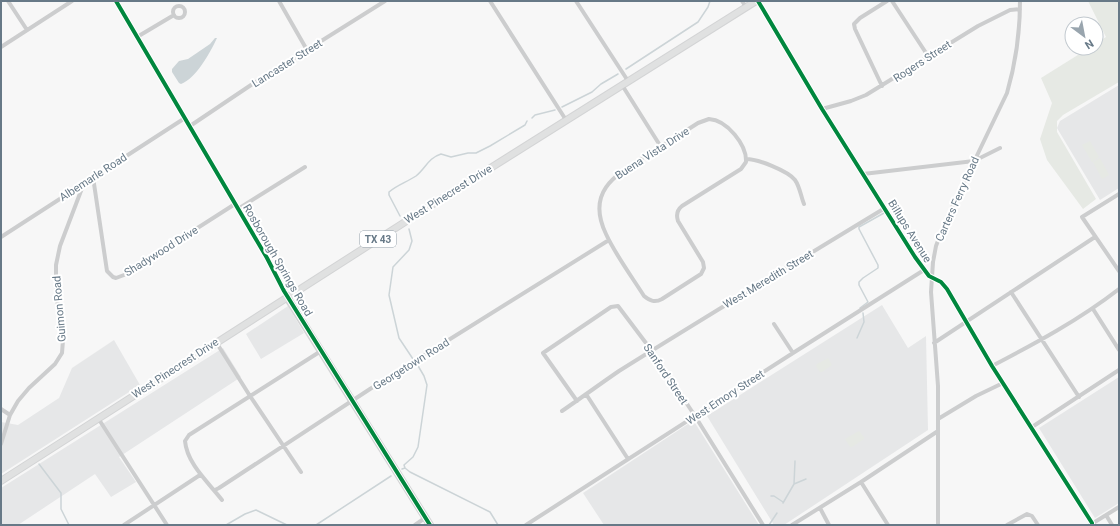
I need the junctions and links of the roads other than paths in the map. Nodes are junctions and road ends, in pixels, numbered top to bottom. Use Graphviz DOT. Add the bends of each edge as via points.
graph roads {
  1 [pos="8,1"];
  2 [pos="72,1"];
  3 [pos="116,1"];
  4 [pos="279,1"];
  5 [pos="385,1"];
  6 [pos="490,1"];
  7 [pos="576,1"];
  8 [pos="742,1"];
  9 [pos="757,1"];
  10 [pos="887,1"];
  11 [pos="892,1"];
  12 [pos="1020,1"];
  13 [pos="746,7"];
  14 [pos="1020,9"];
  15 [pos="174,15"];
  16 [pos="27,30"];
  17 [pos="137,37"];
  18 [pos="1,47"];
  19 [pos="307,50"];
  20 [pos="928,56"];
  21 [pos="628,81"];
  22 [pos="622,85"];
  23 [pos="882,86"];
  24 [pos="822,110"];
  25 [pos="185,118"];
  26 [pos="566,120"];
  27 [pos="190,126"];
  28 [pos="661,146"];
  29 [pos="1000,148"];
  30 [pos="746,159"];
  31 [pos="974,161"];
  32 [pos="305,168"];
  33 [pos="863,174"];
  34 [pos="93,177"];
  35 [pos="84,183"];
  36 [pos="1119,194"];
  37 [pos="235,204"];
  38 [pos="804,204"];
  39 [pos="885,208"];
  40 [pos="238,210"];
  41 [pos="1,236"];
  42 [pos="1095,236"];
  43 [pos="609,240"];
  44 [pos="924,270"];
  45 [pos="1119,271"];
  46 [pos="932,278"];
  47 [pos="1119,289"];
  48 [pos="1012,292"];
  49 [pos="287,297"];
  50 [pos="1093,309"];
  51 [pos="967,321"];
  52 [pos="774,324"];
  53 [pos="1042,340"];
  54 [pos="216,342"];
  55 [pos="934,343"];
  56 [pos="1119,350"];
  57 [pos="320,351"];
  58 [pos="652,352"];
  59 [pos="793,352"];
  60 [pos="992,366"];
  61 [pos="1119,370"];
  62 [pos="1003,383"];
  63 [pos="586,394"];
  64 [pos="250,396"];
  65 [pos="1079,397"];
  66 [pos="352,401"];
  67 [pos="577,401"];
  68 [pos="1,409"];
  69 [pos="562,410"];
  70 [pos="10,415"];
  71 [pos="695,416"];
  72 [pos="98,418"];
  73 [pos="938,419"];
  74 [pos="1032,427"];
  75 [pos="938,431"];
  76 [pos="1,444"];
  77 [pos="284,445"];
  78 [pos="628,459"];
  79 [pos="301,472"];
  80 [pos="200,475"];
  81 [pos="1,481"];
  82 [pos="861,482"];
  83 [pos="215,490"];
  84 [pos="222,500"];
  85 [pos="154,506"];
  86 [pos="1119,507"];
  87 [pos="820,508"];
  88 [pos="1106,515"];
  89 [pos="425,518"];
  90 [pos="1091,524"];
  91 [pos="124,525"];
  92 [pos="167,525"];
  93 [pos="415,525"];
  94 [pos="430,525"];
  95 [pos="526,525"];
  96 [pos="763,525"];
  97 [pos="792,525"];
  98 [pos="829,525"];
  99 [pos="888,525"];
  100 [pos="938,525"];
  101 [pos="1007,525"];
  102 [pos="1038,525"];
  103 [pos="1112,525"];
  1 -- 16 [label="street"];
  2 -- 16 [label="street"];
  3 -- 17 [label="street, Rosborough Springs Road"];
  4 -- 19 [label="street"];
  5 -- 19 [label="street, Lancaster Street"];
  6 -- 26 [label="street"];
  7 -- 21 [label="street"];
  8 -- 13 [label="street"];
  9 -- 13 [label="main road, West Pinecrest Drive / TX 43"];
  9 -- 24 [label="street, Billups Avenue"];
  10 -- 23 [label="street" via="854,24"];
  11 -- 20 [label="street"];
  12 -- 14 [label="street, Carters Ferry Road"];
  13 -- 21 [label="main road, West Pinecrest Drive / TX 43"];
  14 -- 20 [label="street, Rogers Street" via="1010,10 986,22"];
  14 -- 31 [label="street, Carters Ferry Road" via="1017,53 1007,93"];
  15 -- 17 [label="street"];
  16 -- 18 [label="street"];
  17 -- 25 [label="street, Rosborough Springs Road"];
  19 -- 27 [label="street, Lancaster Street"];
  20 -- 23 [label="street, Rogers Street"];
  21 -- 22 [label="main road, West Pinecrest Drive / TX 43"];
  22 -- 26 [label="main road, West Pinecrest Drive / TX 43"];
  22 -- 28 [label="street"];
  23 -- 24 [label="street, Rogers Street" via="851,101"];
  24 -- 33 [label="street, Billups Avenue"];
  25 -- 27 [label="street, Rosborough Springs Road"];
  25 -- 34 [label="street, Albemarle Road"];
  26 -- 49 [label="main road, West Pinecrest Drive / TX 43"];
  27 -- 37 [label="street, Rosborough Springs Road"];
  28 -- 30 [label="street, Buena Vista Drive" via="701,122 715,120 726,126 740,143"];
  28 -- 43 [label="street, Buena Vista Drive" via="617,174 604,191 599,203 600,216"];
  29 -- 31 [label="street"];
  30 -- 38 [label="street" via="758,160 790,176 797,183"];
  30 -- 43 [label="street, Buena Vista Drive" via="745,165 741,168 678,209 678,221 702,259 704,268 701,274 662,299 653,301 644,296"];
  31 -- 33 [label="street"];
  31 -- 46 [label="street, Carters Ferry Road" via="942,228 936,246"];
  32 -- 40 [label="street"];
  33 -- 39 [label="street, Billups Avenue"];
  34 -- 35 [label="street, Albemarle Road"];
  34 -- 37 [label="street, Shadywood Drive" via="107,271 116,278"];
  35 -- 41 [label="street, Albemarle Road"];
  35 -- 70 [label="street, Guimon Road" via="58,255 56,293 63,340 62,353 55,364 24,394"];
  36 -- 42 [label="street" via="1082,217"];
  37 -- 40 [label="street, Rosborough Springs Road"];
  39 -- 44 [label="street, Billups Avenue"];
  39 -- 58 [label="street, West Meredith Street"];
  40 -- 49 [label="street, Rosborough Springs Road"];
  42 -- 45 [label="street"];
  42 -- 48 [label="street"];
  43 -- 66 [label="street, Georgetown Road"];
  44 -- 46 [label="street, Billups Avenue"];
  44 -- 59 [label="street, West Emory Street"];
  46 -- 51 [label="street, Billups Avenue" via="945,285"];
  46 -- 55 [label="street, Carters Ferry Road"];
  47 -- 50 [label="street"];
  48 -- 51 [label="street"];
  48 -- 53 [label="street"];
  49 -- 54 [label="main road, West Pinecrest Drive / TX 43"];
  49 -- 57 [label="street, Rosborough Springs Road"];
  50 -- 53 [label="street"];
  50 -- 56 [label="street"];
  51 -- 55 [label="street"];
  51 -- 60 [label="street, Billups Avenue"];
  52 -- 59 [label="street"];
  53 -- 60 [label="street"];
  53 -- 65 [label="street"];
  54 -- 64 [label="street"];
  54 -- 72 [label="main road, West Pinecrest Drive / TX 43"];
  55 -- 73 [label="street, Carters Ferry Road"];
  57 -- 64 [label="street"];
  57 -- 66 [label="street, Rosborough Springs Road"];
  58 -- 63 [label="street, West Meredith Street"];
  58 -- 67 [label="street, Sanford Street" via="618,306 611,307 543,353"];
  58 -- 71 [label="street, Sanford Street"];
  59 -- 71 [label="street, West Emory Street"];
  60 -- 62 [label="street, Billups Avenue"];
  61 -- 65 [label="street"];
  62 -- 73 [label="street"];
  62 -- 74 [label="street, Billups Avenue"];
  63 -- 67 [label="street, West Meredith Street"];
  63 -- 78 [label="street"];
  64 -- 77 [label="street"];
  64 -- 80 [label="street" via="189,435 185,441 185,448"];
  65 -- 74 [label="street"];
  66 -- 77 [label="street, Georgetown Road"];
  66 -- 89 [label="street, Rosborough Springs Road"];
  67 -- 69 [label="street, West Meredith Street"];
  68 -- 70 [label="street"];
  70 -- 76 [label="street, Guimon Road"];
  71 -- 78 [label="street, West Emory Street"];
  71 -- 96 [label="street, Sanford Street"];
  72 -- 81 [label="main road, West Pinecrest Drive / TX 43"];
  72 -- 85 [label="street"];
  73 -- 75 [label="street, Carters Ferry Road"];
  74 -- 90 [label="street, Billups Avenue"];
  75 -- 82 [label="street"];
  75 -- 100 [label="street, Carters Ferry Road"];
  77 -- 79 [label="street"];
  77 -- 83 [label="street, Georgetown Road"];
  78 -- 95 [label="street, West Emory Street"];
  80 -- 83 [label="street"];
  80 -- 85 [label="street"];
  82 -- 87 [label="street"];
  82 -- 99 [label="street"];
  83 -- 84 [label="street"];
  85 -- 91 [label="street"];
  85 -- 92 [label="street"];
  86 -- 88 [label="street"];
  87 -- 97 [label="street"];
  87 -- 98 [label="street"];
  88 -- 90 [label="street"];
  88 -- 103 [label="street"];
  89 -- 93 [label="street"];
  89 -- 94 [label="street, Rosborough Springs Road"];
  101 -- 102 [label="street" via="1025,514 1031,514"];
}
